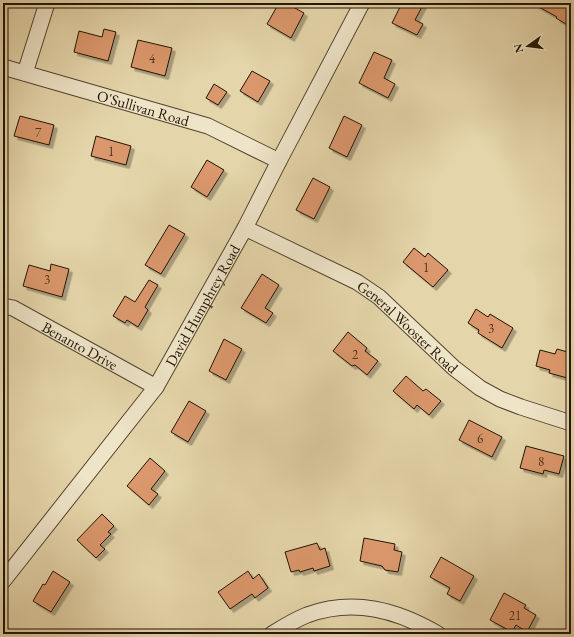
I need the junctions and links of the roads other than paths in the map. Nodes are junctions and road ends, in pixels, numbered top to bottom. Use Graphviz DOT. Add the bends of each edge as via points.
graph roads {
  1 [pos="47,3"];
  2 [pos="362,3"];
  3 [pos="3,67"];
  4 [pos="26,73"];
  5 [pos="279,161"];
  6 [pos="245,228"];
  7 [pos="3,306"];
  8 [pos="156,387"];
  9 [pos="571,423"];
  10 [pos="3,581"];
  11 [pos="272,634"];
  12 [pos="438,634"];
  1 -- 4 [label="street"];
  2 -- 5 [label="street, David Humphrey Road"];
  3 -- 4 [label="street, O'Sullivan Road"];
  4 -- 5 [label="street, O'Sullivan Road" via="208,126"];
  5 -- 6 [label="street, David Humphrey Road"];
  6 -- 8 [label="street, David Humphrey Road"];
  6 -- 9 [label="street, General Wooster Road" via="356,282 379,297 454,368 480,388 521,407"];
  7 -- 8 [label="street, Benanto Drive" via="13,308"];
  8 -- 10 [label="street, David Humphrey Road"];
  11 -- 12 [label="street" via="308,615 355,607 395,614"];
}
